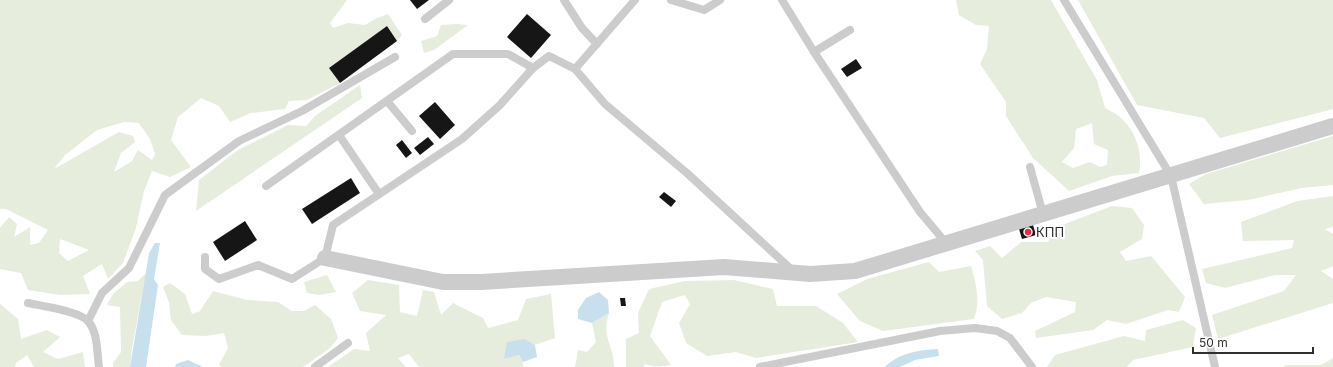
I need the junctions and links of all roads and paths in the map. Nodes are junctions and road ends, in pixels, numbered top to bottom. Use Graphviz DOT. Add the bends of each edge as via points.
graph roads {
  1 [pos="449,0"];
  2 [pos="564,0"];
  3 [pos="635,0"];
  4 [pos="671,0"];
  5 [pos="720,0"];
  6 [pos="782,0"];
  7 [pos="1064,0"];
  8 [pos="424,19"];
  9 [pos="850,30"];
  10 [pos="597,44"];
  11 [pos="814,52"];
  12 [pos="395,57"];
  13 [pos="533,68"];
  14 [pos="575,69"];
  15 [pos="387,101"];
  16 [pos="1333,126"];
  17 [pos="412,130"];
  18 [pos="339,134"];
  19 [pos="1030,167"];
  20 [pos="1171,176"];
  21 [pos="266,186"];
  22 [pos="379,194"];
  23 [pos="1043,214"];
  24 [pos="946,243"];
  25 [pos="205,257"];
  26 [pos="325,258"];
  27 [pos="794,272"];
  28 [pos="28,303"];
  29 [pos="88,321"];
  30 [pos="348,343"];
  31 [pos="99,367"];
  32 [pos="315,367"];
  33 [pos="760,367"];
  34 [pos="1032,367"];
  35 [pos="1215,367"];
  1 -- 8 [label="lane"];
  2 -- 10 [label="lane" via="582,28"];
  3 -- 10 [label="lane"];
  4 -- 5 [label="lane" via="704,10"];
  6 -- 11 [label="lane"];
  7 -- 20 [label="lane"];
  9 -- 11 [label="lane"];
  10 -- 14 [label="lane"];
  11 -- 24 [label="lane" via="920,212"];
  12 -- 29 [label="lane" via="302,110 239,141 165,195 129,268 102,293"];
  13 -- 14 [label="lane" via="549,56"];
  13 -- 15 [label="lane" via="508,54 453,54"];
  13 -- 22 [label="lane" via="500,105 462,139"];
  14 -- 27 [label="lane" via="605,104 688,174"];
  15 -- 17 [label="lane"];
  15 -- 18 [label="lane"];
  16 -- 20 [label="street"];
  18 -- 21 [label="lane"];
  18 -- 22 [label="lane"];
  19 -- 23 [label="lane"];
  20 -- 23 [label="street"];
  20 -- 35 [label="lane"];
  22 -- 26 [label="lane" via="333,225"];
  23 -- 24 [label="street"];
  24 -- 27 [label="street" via="855,271 810,274"];
  25 -- 26 [label="lane" via="205,269 219,279 258,264 292,279"];
  26 -- 27 [label="street" via="443,282 481,282 724,267"];
  28 -- 29 [label="lane" via="70,312"];
  29 -- 31 [label="lane" via="96,337"];
  30 -- 32 [label="lane"];
  33 -- 34 [label="lane" via="940,331 975,328 997,331 1010,338"];
}
